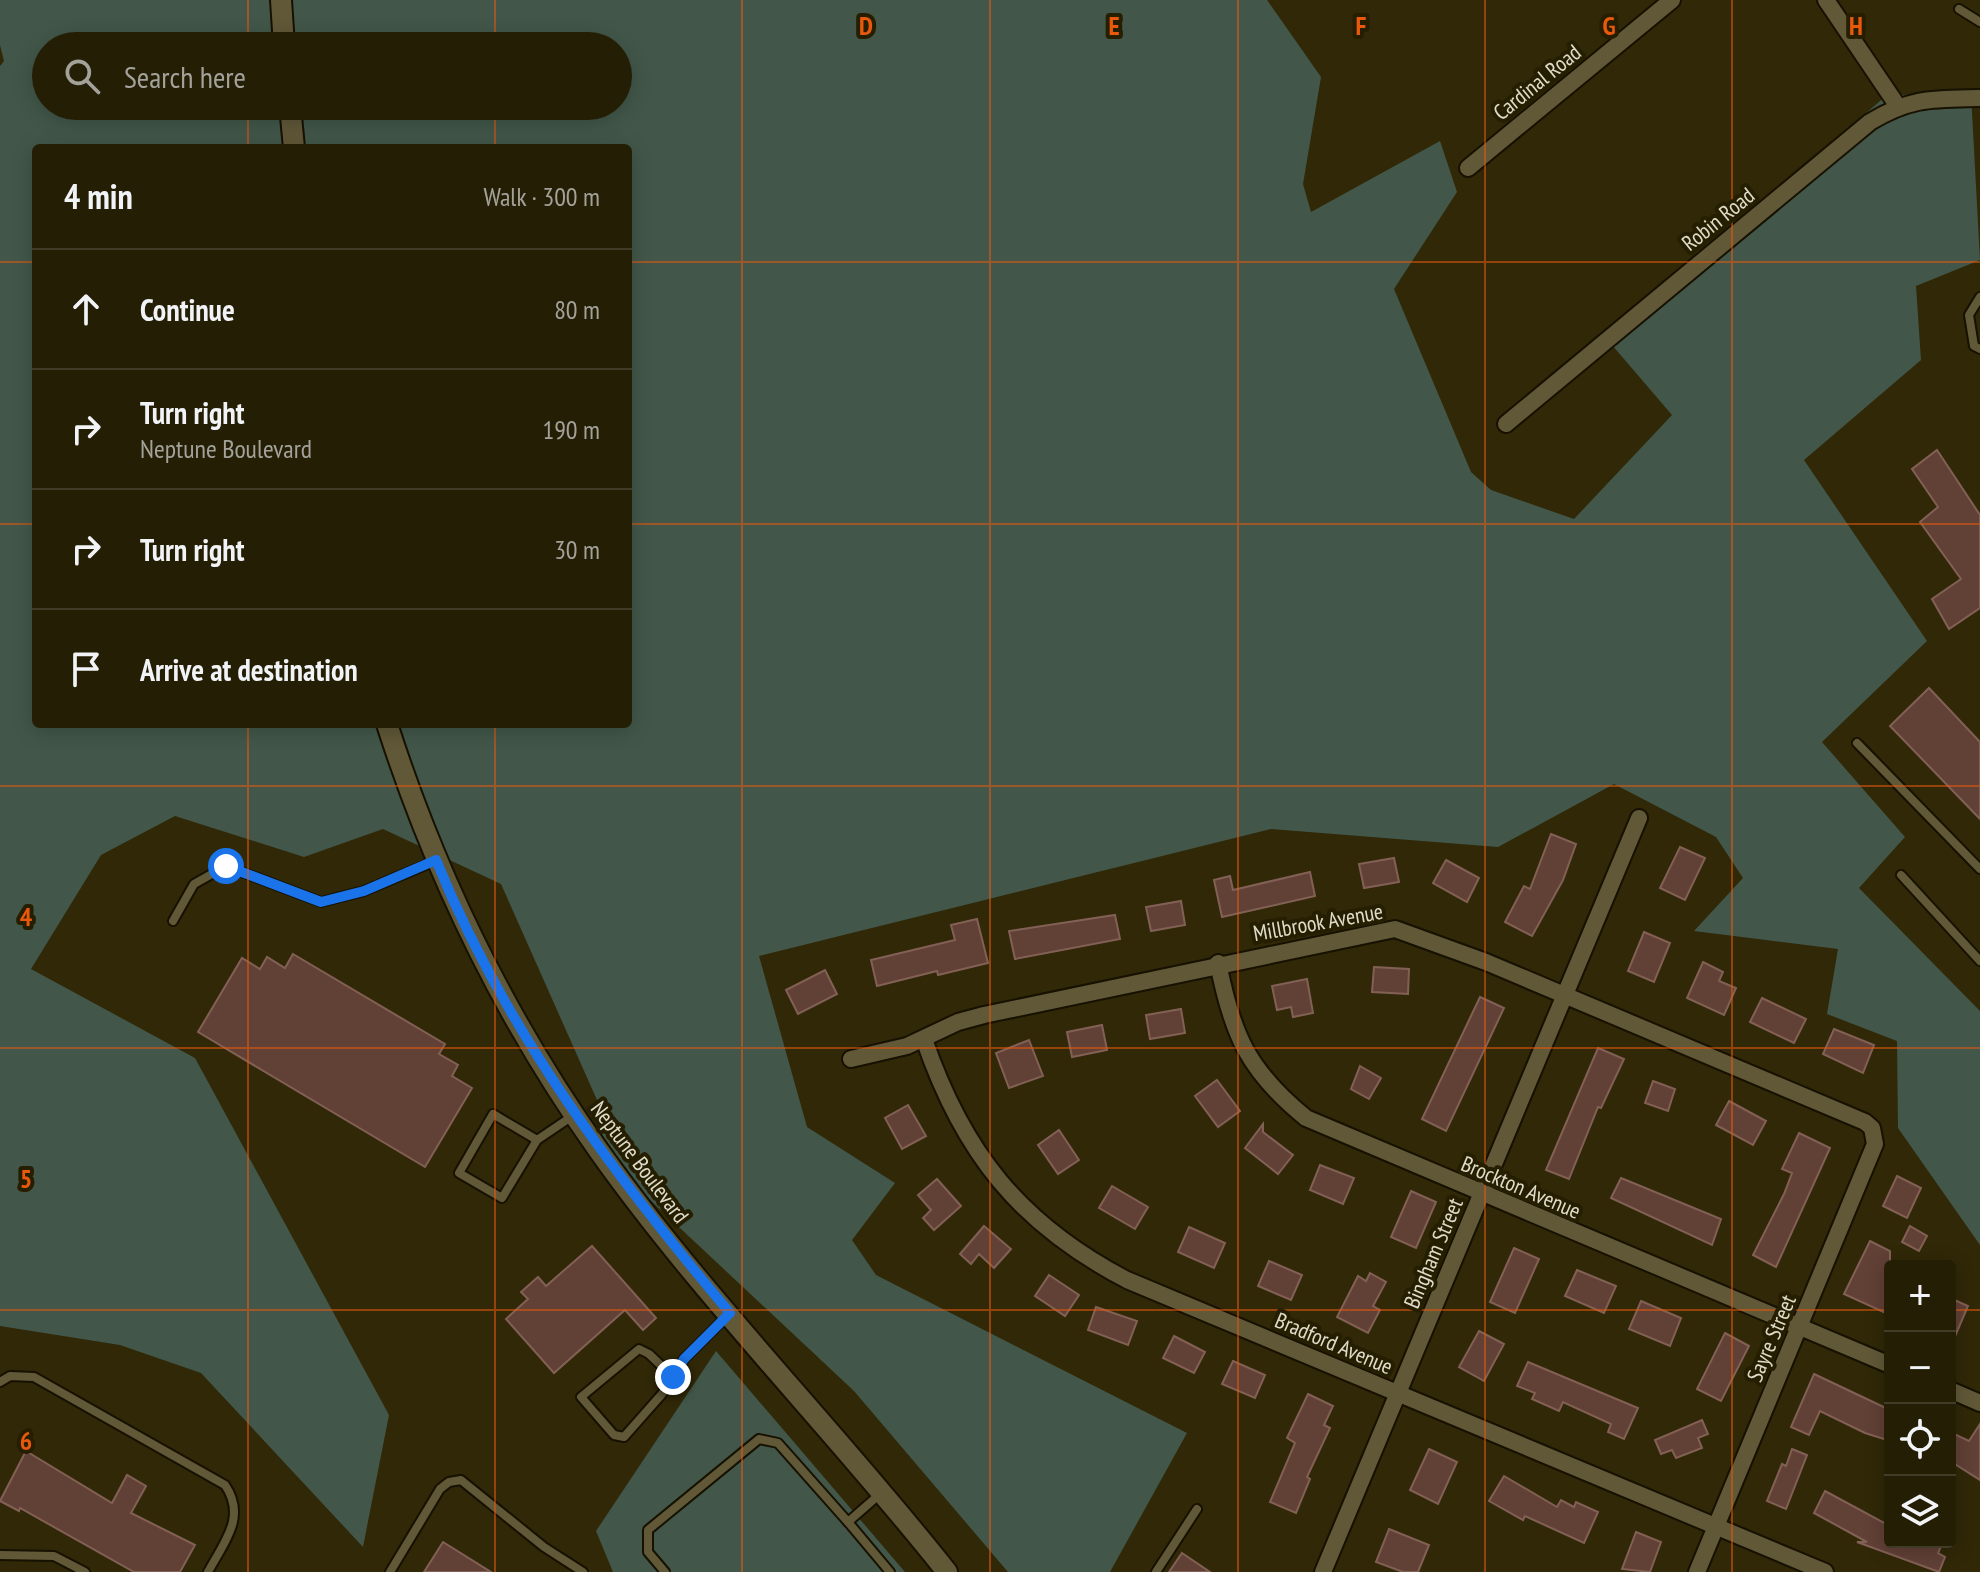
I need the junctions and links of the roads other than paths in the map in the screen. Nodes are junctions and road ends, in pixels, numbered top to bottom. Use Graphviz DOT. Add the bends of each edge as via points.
graph roads {
  1 [pos="281,0"];
  2 [pos="1672,0"];
  3 [pos="1826,0"];
  4 [pos="1959,9"];
  5 [pos="1980,22"];
  6 [pos="283,32"];
  7 [pos="1979,101"];
  8 [pos="1897,105"];
  9 [pos="291,120"];
  10 [pos="294,144"];
  11 [pos="1468,168"];
  12 [pos="1980,297"];
  13 [pos="1980,349"];
  14 [pos="1506,424"];
  15 [pos="388,728"];
  16 [pos="1857,743"];
  17 [pos="1639,818"];
  18 [pos="436,860"];
  19 [pos="1980,869"];
  20 [pos="1901,875"];
  21 [pos="173,921"];
  22 [pos="1980,961"];
  23 [pos="1218,963"];
  24 [pos="1564,996"];
  25 [pos="924,1039"];
  26 [pos="851,1059"];
  27 [pos="575,1115"];
  28 [pos="1865,1122"];
  29 [pos="537,1140"];
  30 [pos="1481,1195"];
  31 [pos="730,1313"];
  32 [pos="1800,1327"];
  33 [pos="1884,1362"];
  34 [pos="673,1377"];
  35 [pos="0,1382"];
  36 [pos="1398,1393"];
  37 [pos="1956,1393"];
  38 [pos="1980,1403"];
  39 [pos="881,1494"];
  40 [pos="1197,1509"];
  41 [pos="848,1522"];
  42 [pos="1716,1526"];
  43 [pos="0,1555"];
  44 [pos="85,1572"];
  45 [pos="208,1572"];
  46 [pos="390,1572"];
  47 [pos="583,1572"];
  48 [pos="665,1572"];
  49 [pos="890,1572"];
  50 [pos="947,1572"];
  51 [pos="1156,1572"];
  52 [pos="1323,1572"];
  53 [pos="1697,1572"];
  54 [pos="1825,1572"];
  1 -- 6 [label="street"];
  2 -- 11 [label="street, Cardinal Road"];
  3 -- 8 [label="street"];
  4 -- 5 [label="lane"];
  7 -- 8 [label="street, Robin Road" via="1929,99"];
  8 -- 14 [label="street, Robin Road" via="1858,131"];
  9 -- 10 [label="street"];
  12 -- 13 [label="lane" via="1969,315 1974,346"];
  15 -- 18 [label="street, Neptune Boulevard"];
  16 -- 19 [label="lane"];
  17 -- 24 [label="street, Bingham Street"];
  18 -- 21 [label="lane" via="364,891 321,902 226,866 194,884"];
  18 -- 27 [label="street, Neptune Boulevard" via="493,980"];
  20 -- 22 [label="lane"];
  23 -- 24 [label="street, Millbrook Avenue" via="1395,929"];
  23 -- 25 [label="street, Millbrook Avenue" via="984,1015"];
  23 -- 30 [label="street, Brockton Avenue" via="1235,1033 1283,1099 1325,1129"];
  24 -- 28 [label="street, Millbrook Avenue"];
  24 -- 30 [label="street, Bingham Street"];
  25 -- 26 [label="street, Millbrook Avenue"];
  25 -- 36 [label="street, Bradford Avenue" via="953,1113 977,1153 1017,1203 1059,1240 1127,1280"];
  27 -- 29 [label="lane"];
  27 -- 31 [label="street, Neptune Boulevard" via="644,1211"];
  28 -- 32 [label="street, Sayre Street" via="1875,1144"];
  29 -- 29 [label="lane" via="502,1198 459,1173 493,1114"];
  30 -- 32 [label="street, Brockton Avenue"];
  30 -- 36 [label="street, Bingham Street"];
  31 -- 34 [label="lane"];
  31 -- 39 [label="street, Neptune Boulevard"];
  32 -- 33 [label="street, Brockton Avenue"];
  32 -- 42 [label="street, Sayre Street"];
  34 -- 34 [label="lane" via="639,1422 618,1439 581,1397 639,1349"];
  35 -- 45 [label="lane" via="10,1376 34,1377 225,1485 236,1513"];
  36 -- 42 [label="street, Bradford Avenue"];
  36 -- 52 [label="street, Bingham Street"];
  37 -- 38 [label="street"];
  39 -- 41 [label="lane"];
  39 -- 50 [label="street, Neptune Boulevard"];
  40 -- 51 [label="lane"];
  41 -- 48 [label="lane" via="778,1443 759,1439 648,1530 648,1552"];
  41 -- 49 [label="lane"];
  42 -- 53 [label="street, Sayre Street"];
  42 -- 54 [label="street, Bradford Avenue"];
  43 -- 44 [label="lane" via="54,1556"];
  46 -- 47 [label="lane" via="440,1489 461,1480"];
}
